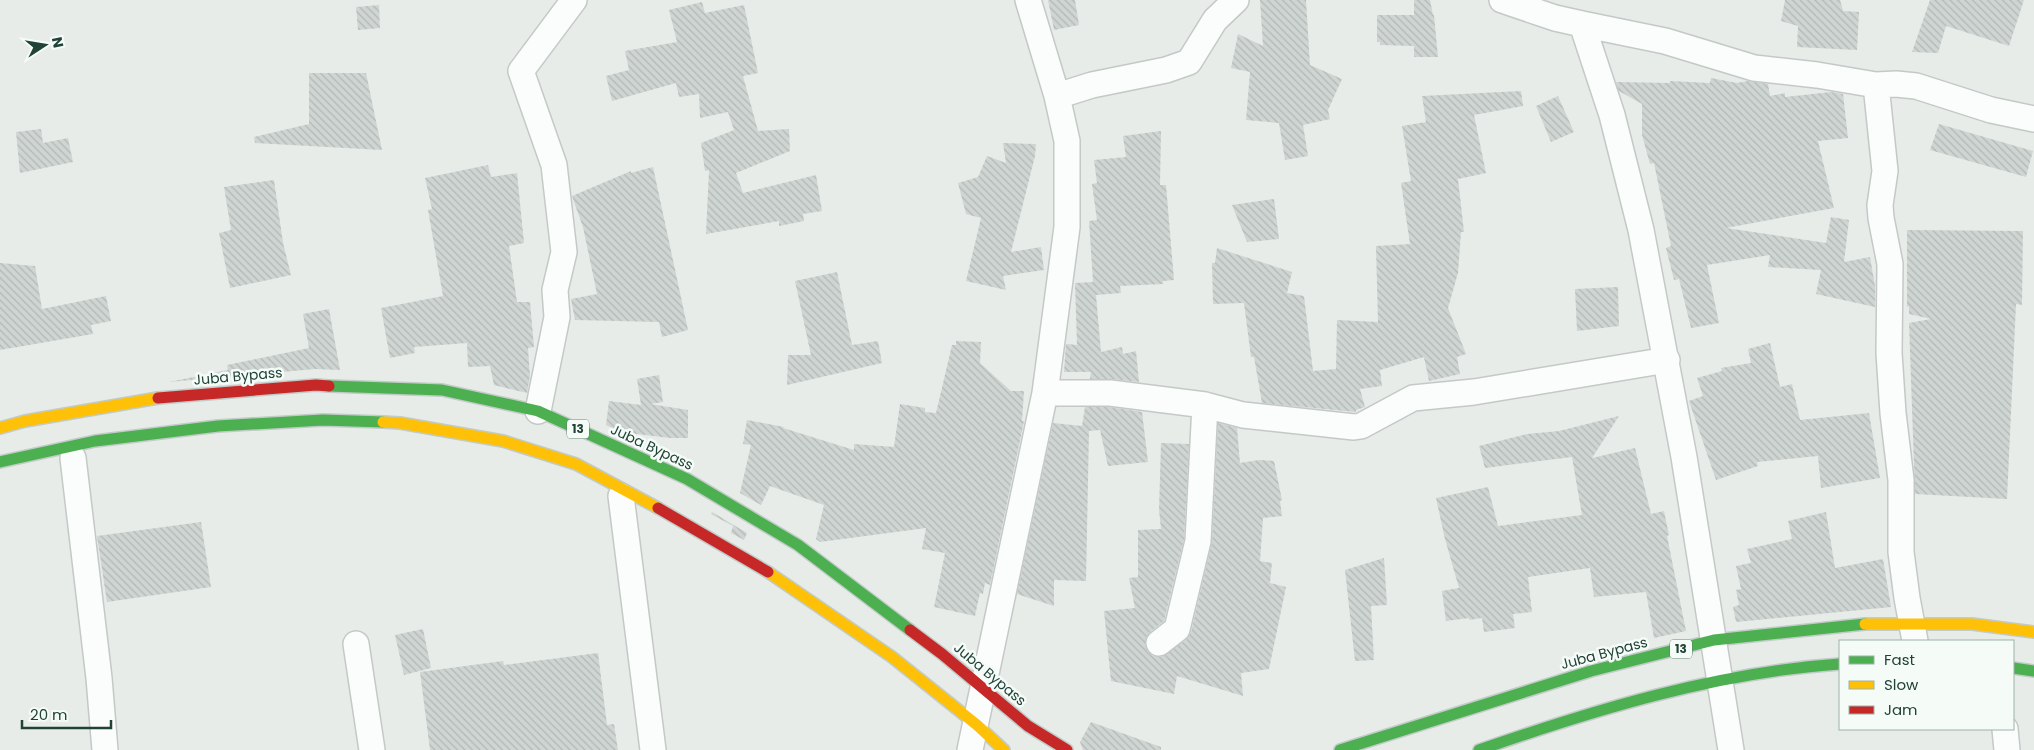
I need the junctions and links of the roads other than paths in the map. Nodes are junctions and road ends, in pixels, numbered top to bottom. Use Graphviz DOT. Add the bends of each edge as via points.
graph roads {
  1 [pos="574,0"];
  2 [pos="1028,0"];
  3 [pos="1236,0"];
  4 [pos="1502,0"];
  5 [pos="1582,24"];
  6 [pos="1876,85"];
  7 [pos="1057,96"];
  8 [pos="2034,120"];
  9 [pos="1667,360"];
  10 [pos="1044,393"];
  11 [pos="1205,405"];
  12 [pos="538,410"];
  13 [pos="0,428"];
  14 [pos="73,458"];
  15 [pos="0,462"];
  16 [pos="621,496"];
  17 [pos="2034,632"];
  18 [pos="1714,640"];
  19 [pos="1915,640"];
  20 [pos="1159,643"];
  21 [pos="356,644"];
  22 [pos="1839,664"];
  23 [pos="2014,668"];
  24 [pos="2034,672"];
  25 [pos="977,725"];
  26 [pos="2005,730"];
  27 [pos="106,750"];
  28 [pos="372,750"];
  29 [pos="653,750"];
  30 [pos="970,750"];
  31 [pos="1004,750"];
  32 [pos="1066,750"];
  33 [pos="1340,750"];
  34 [pos="1479,750"];
  35 [pos="1731,750"];
  36 [pos="2007,750"];
  1 -- 12 [label="street" via="521,72 554,165 564,252 555,290 557,317"];
  2 -- 7 [label="street"];
  3 -- 7 [label="street" via="1215,20 1189,62"];
  4 -- 5 [label="street"];
  5 -- 6 [label="street" via="1664,41 1754,68"];
  5 -- 9 [label="street" via="1634,198"];
  6 -- 8 [label="street" via="1916,86"];
  6 -- 19 [label="street" via="1885,171 1881,218 1890,264 1889,353 1901,480 1901,552"];
  7 -- 10 [label="street" via="1067,141 1067,227"];
  9 -- 11 [label="street" via="1474,392 1413,398 1354,427 1243,415"];
  9 -- 18 [label="street"];
  10 -- 11 [label="street" via="1110,393"];
  10 -- 25 [label="street"];
  11 -- 20 [label="street" via="1198,541 1177,629"];
  12 -- 13 [label="main road, Juba Bypass / 13" via="442,390 316,385 160,398"];
  12 -- 32 [label="main road, Juba Bypass / 13" via="687,479 798,546 942,654 1028,726"];
  14 -- 27 [label="street"];
  15 -- 25 [label="main road" via="105,440 218,426 323,420 400,423 503,441 576,464 785,582 892,657"];
  16 -- 29 [label="street"];
  17 -- 18 [label="main road, Juba Bypass / 13" via="1972,624 1868,624"];
  18 -- 33 [label="main road, Juba Bypass / 13" via="1591,671"];
  18 -- 35 [label="street"];
  21 -- 28 [label="street"];
  22 -- 34 [label="main road" via="1792,667 1714,681 1559,722"];
  23 -- 24 [label="main road"];
  25 -- 30 [label="street"];
  25 -- 31 [label="main road"];
  26 -- 36 [label="street"];
}
